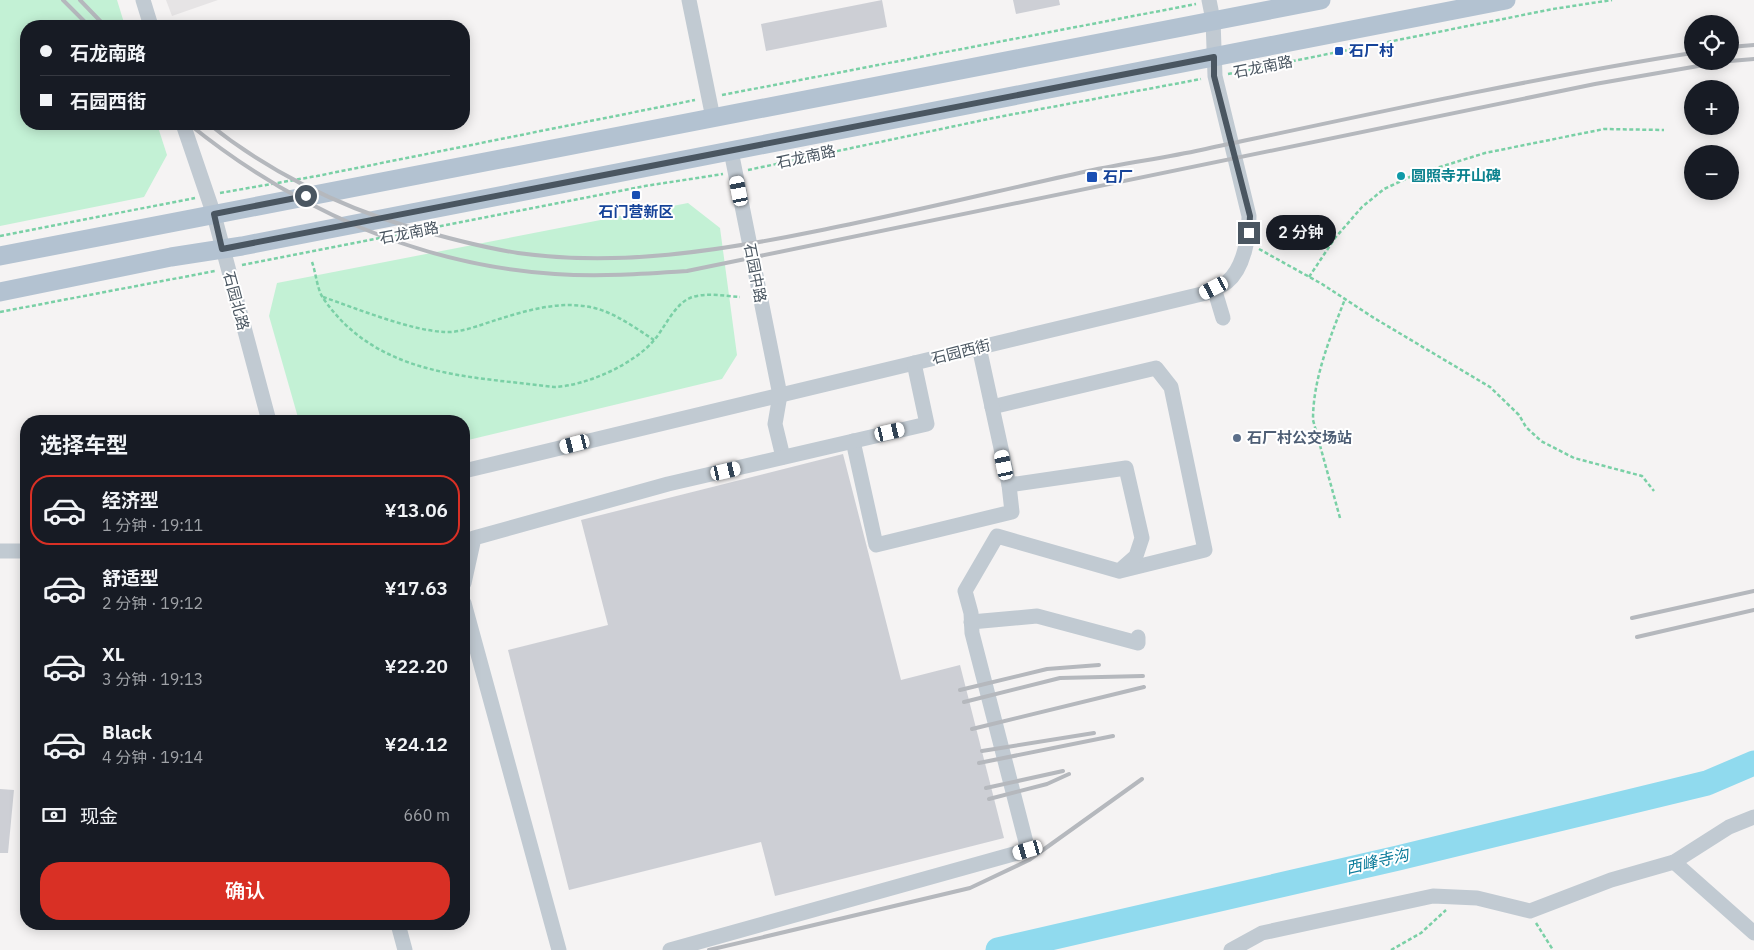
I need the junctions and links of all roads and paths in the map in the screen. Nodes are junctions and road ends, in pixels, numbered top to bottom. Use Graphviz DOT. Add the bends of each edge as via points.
graph roads {
  1 [pos="143,0"];
  2 [pos="689,0"];
  3 [pos="1321,0"];
  4 [pos="1506,0"];
  5 [pos="1612,0"];
  6 [pos="1209,1"];
  7 [pos="149,20"];
  8 [pos="1213,20"];
  9 [pos="1214,57"];
  10 [pos="1214,76"];
  11 [pos="709,97"];
  12 [pos="713,118"];
  13 [pos="185,130"];
  14 [pos="1664,130"];
  15 [pos="731,151"];
  16 [pos="736,172"];
  17 [pos="207,196"];
  18 [pos="214,214"];
  19 [pos="0,236"];
  20 [pos="1247,242"];
  21 [pos="222,249"];
  22 [pos="0,256"];
  23 [pos="312,262"];
  24 [pos="227,268"];
  25 [pos="1309,277"];
  26 [pos="1214,288"];
  27 [pos="0,292"];
  28 [pos="322,297"];
  29 [pos="740,297"];
  30 [pos="1345,299"];
  31 [pos="0,312"];
  32 [pos="1222,318"];
  33 [pos="654,340"];
  34 [pos="979,347"];
  35 [pos="914,363"];
  36 [pos="780,395"];
  37 [pos="992,407"];
  38 [pos="267,415"];
  39 [pos="853,441"];
  40 [pos="783,457"];
  41 [pos="470,470"];
  42 [pos="1009,484"];
  43 [pos="1654,491"];
  44 [pos="1340,518"];
  45 [pos="0,551"];
  46 [pos="20,551"];
  47 [pos="470,556"];
  48 [pos="1119,572"];
  49 [pos="971,622"];
  50 [pos="470,625"];
  51 [pos="1138,637"];
  52 [pos="1754,817"];
  53 [pos="1674,862"];
  54 [pos="1459,897"];
  55 [pos="1530,910"];
  56 [pos="399,930"];
  57 [pos="1754,933"];
  58 [pos="404,950"];
  59 [pos="559,950"];
  60 [pos="670,950"];
  61 [pos="1232,950"];
  62 [pos="1391,950"];
  63 [pos="1553,950"];
  1 -- 7 [label="street"];
  2 -- 11 [label="street"];
  3 -- 8 [label="main road"];
  4 -- 9 [label="main road, 石龙南路"];
  5 -- 10 [label="path, 石龙南路"];
  6 -- 8 [label="street, 石园西街"];
  6 -- 11 [label="path"];
  8 -- 9 [label="street, 石园西街"];
  8 -- 12 [label="main road"];
  9 -- 10 [label="street, 石园西街"];
  9 -- 15 [label="main road, 石龙南路"];
  10 -- 16 [label="path, 石龙南路"];
  10 -- 20 [label="street, 石园西街" via="1250,216"];
  11 -- 12 [label="street"];
  11 -- 17 [label="path"];
  12 -- 18 [label="main road"];
  13 -- 17 [label="street, 石园北路"];
  14 -- 25 [label="path" via="1604,129 1485,153 1414,175 1384,189 1362,208 1335,238"];
  15 -- 16 [label="street, 石园中路"];
  15 -- 21 [label="main road, 石龙南路"];
  16 -- 24 [label="path, 石龙南路" via="645,186"];
  16 -- 36 [label="street, 石园中路"];
  17 -- 18 [label="street, 石园北路"];
  17 -- 19 [label="path"];
  18 -- 21 [label="street, 石园北路"];
  18 -- 22 [label="main road"];
  20 -- 25 [label="path"];
  20 -- 26 [label="street, 石园西街" via="1227,282"];
  21 -- 24 [label="street, 石园北路"];
  21 -- 27 [label="main road, 石龙南路"];
  23 -- 28 [label="path"];
  24 -- 31 [label="path, 石龙南路"];
  24 -- 38 [label="street, 石园北路"];
  25 -- 30 [label="path"];
  26 -- 32 [label="street"];
  26 -- 34 [label="street, 石园西街" via="1206,293"];
  28 -- 33 [label="path" via="395,321 444,332 552,306 597,308"];
  28 -- 33 [label="path" via="352,332 376,349 424,369 554,387 572,386 630,361"];
  29 -- 33 [label="path" via="689,298"];
  30 -- 43 [label="path" via="1490,386 1541,441 1574,458 1642,476"];
  30 -- 44 [label="path" via="1318,378 1313,404 1313,420"];
  34 -- 35 [label="street, 石园西街"];
  34 -- 37 [label="street"];
  35 -- 36 [label="street, 石园西街"];
  35 -- 39 [label="street" via="927,424"];
  36 -- 40 [label="street" via="774,424"];
  36 -- 41 [label="street, 石园西街"];
  37 -- 42 [label="street"];
  37 -- 48 [label="street" via="1156,368 1171,387 1205,550"];
  39 -- 40 [label="street"];
  39 -- 42 [label="street" via="876,545 1012,512"];
  40 -- 47 [label="street" via="668,484 474,538"];
  42 -- 48 [label="street" via="1126,468 1142,538 1136,556"];
  45 -- 46 [label="street"];
  48 -- 49 [label="street" via="997,536 965,591"];
  49 -- 51 [label="street" via="1037,616 1138,643"];
  49 -- 60 [label="street" via="1028,850"];
  50 -- 59 [label="street"];
  52 -- 53 [label="street" via="1729,827"];
  53 -- 55 [label="street" via="1611,880"];
  53 -- 57 [label="street"];
  54 -- 55 [label="street"];
  54 -- 61 [label="street" via="1433,896 1262,933"];
  54 -- 62 [label="path" via="1421,933"];
  55 -- 63 [label="path" via="1539,931"];
  56 -- 58 [label="street"];
}
